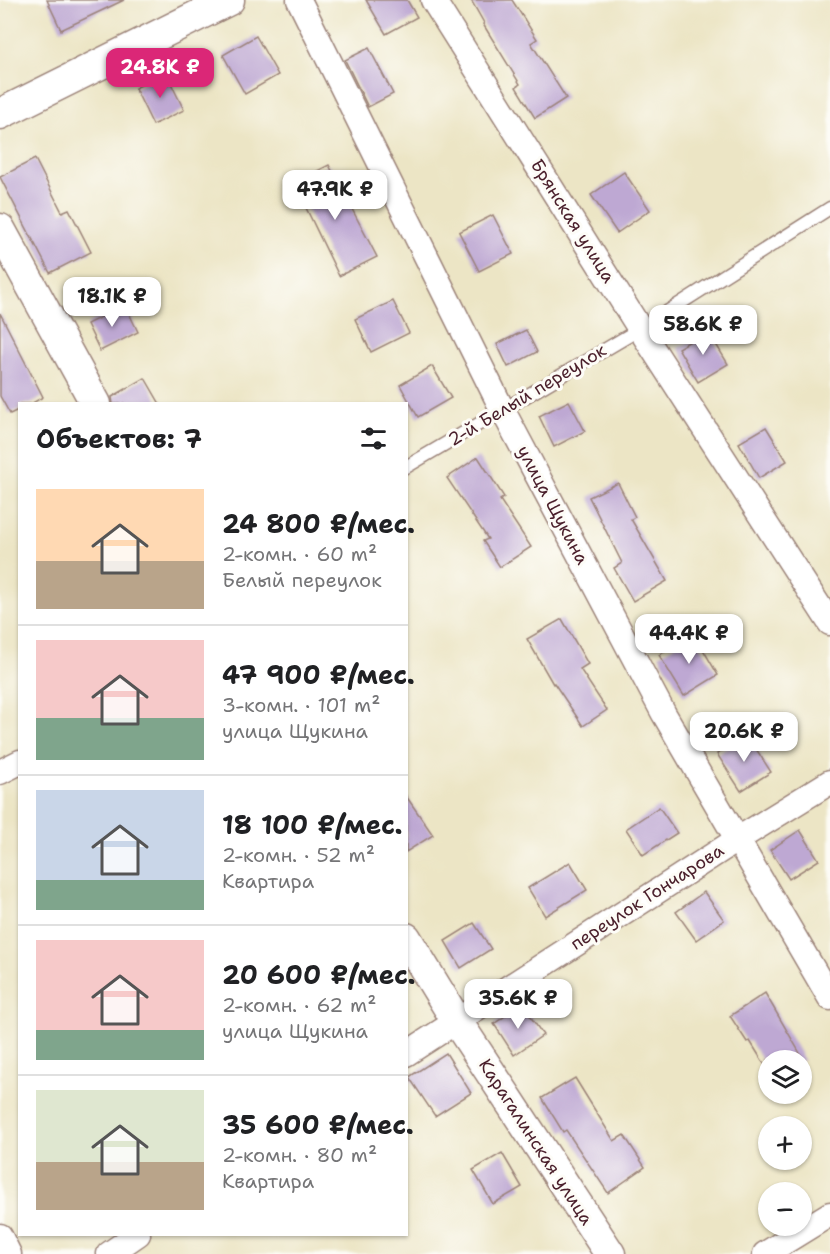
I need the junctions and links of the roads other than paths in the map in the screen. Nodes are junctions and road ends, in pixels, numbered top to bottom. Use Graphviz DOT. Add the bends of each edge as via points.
graph roads {
  1 [pos="229,0"];
  2 [pos="299,0"];
  3 [pos="433,0"];
  4 [pos="0,114"];
  5 [pos="830,208"];
  6 [pos="0,228"];
  7 [pos="640,329"];
  8 [pos="95,402"];
  9 [pos="502,409"];
  10 [pos="408,466"];
  11 [pos="830,623"];
  12 [pos="18,763"];
  13 [pos="0,772"];
  14 [pos="830,782"];
  15 [pos="738,839"];
  16 [pos="408,941"];
  17 [pos="830,998"];
  18 [pos="456,1020"];
  19 [pos="408,1053"];
  20 [pos="830,1214"];
  21 [pos="0,1236"];
  22 [pos="135,1236"];
  23 [pos="9,1254"];
  24 [pos="109,1254"];
  25 [pos="610,1254"];
  26 [pos="765,1254"];
  1 -- 4 [label="street"];
  2 -- 9 [label="street, улица Щукина"];
  3 -- 7 [label="street, Брянская улица"];
  5 -- 7 [label="lane, 2-й Белый переулок"];
  6 -- 8 [label="street"];
  7 -- 9 [label="lane, 2-й Белый переулок"];
  7 -- 11 [label="street, Брянская улица"];
  9 -- 10 [label="lane, 2-й Белый переулок"];
  9 -- 15 [label="street, улица Щукина" via="664,714"];
  12 -- 13 [label="street"];
  14 -- 15 [label="street, переулок Гончарова"];
  15 -- 17 [label="street, улица Щукина"];
  15 -- 18 [label="street, переулок Гончарова"];
  16 -- 18 [label="street, Карагалинская улица"];
  18 -- 19 [label="street, переулок Гончарова"];
  18 -- 25 [label="street, Карагалинская улица"];
  20 -- 26 [label="street"];
  21 -- 23 [label="street"];
  22 -- 24 [label="street"];
}
